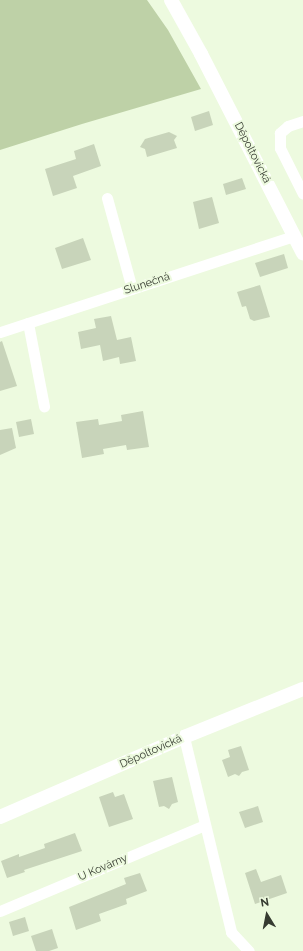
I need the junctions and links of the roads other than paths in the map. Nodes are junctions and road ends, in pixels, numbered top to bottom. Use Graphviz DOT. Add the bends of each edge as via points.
graph roads {
  1 [pos="171,0"];
  2 [pos="303,121"];
  3 [pos="303,194"];
  4 [pos="107,198"];
  5 [pos="294,236"];
  6 [pos="303,253"];
  7 [pos="132,289"];
  8 [pos="28,323"];
  9 [pos="0,332"];
  10 [pos="44,406"];
  11 [pos="303,690"];
  12 [pos="184,737"];
  13 [pos="0,817"];
  14 [pos="205,825"];
  15 [pos="0,911"];
  16 [pos="249,951"];
  1 -- 5 [label="street, Děpoltovická"];
  2 -- 3 [label="street" via="288,126 280,133 280,148"];
  4 -- 7 [label="street"];
  5 -- 6 [label="street, Děpoltovická"];
  5 -- 7 [label="street, Slunečná"];
  7 -- 8 [label="street, Slunečná"];
  8 -- 9 [label="street, Slunečná"];
  8 -- 10 [label="street"];
  11 -- 12 [label="street, Děpoltovická"];
  12 -- 13 [label="street, Děpoltovická"];
  12 -- 14 [label="street"];
  14 -- 15 [label="street, U Kovárny"];
  14 -- 16 [label="street" via="231,932"];
}
